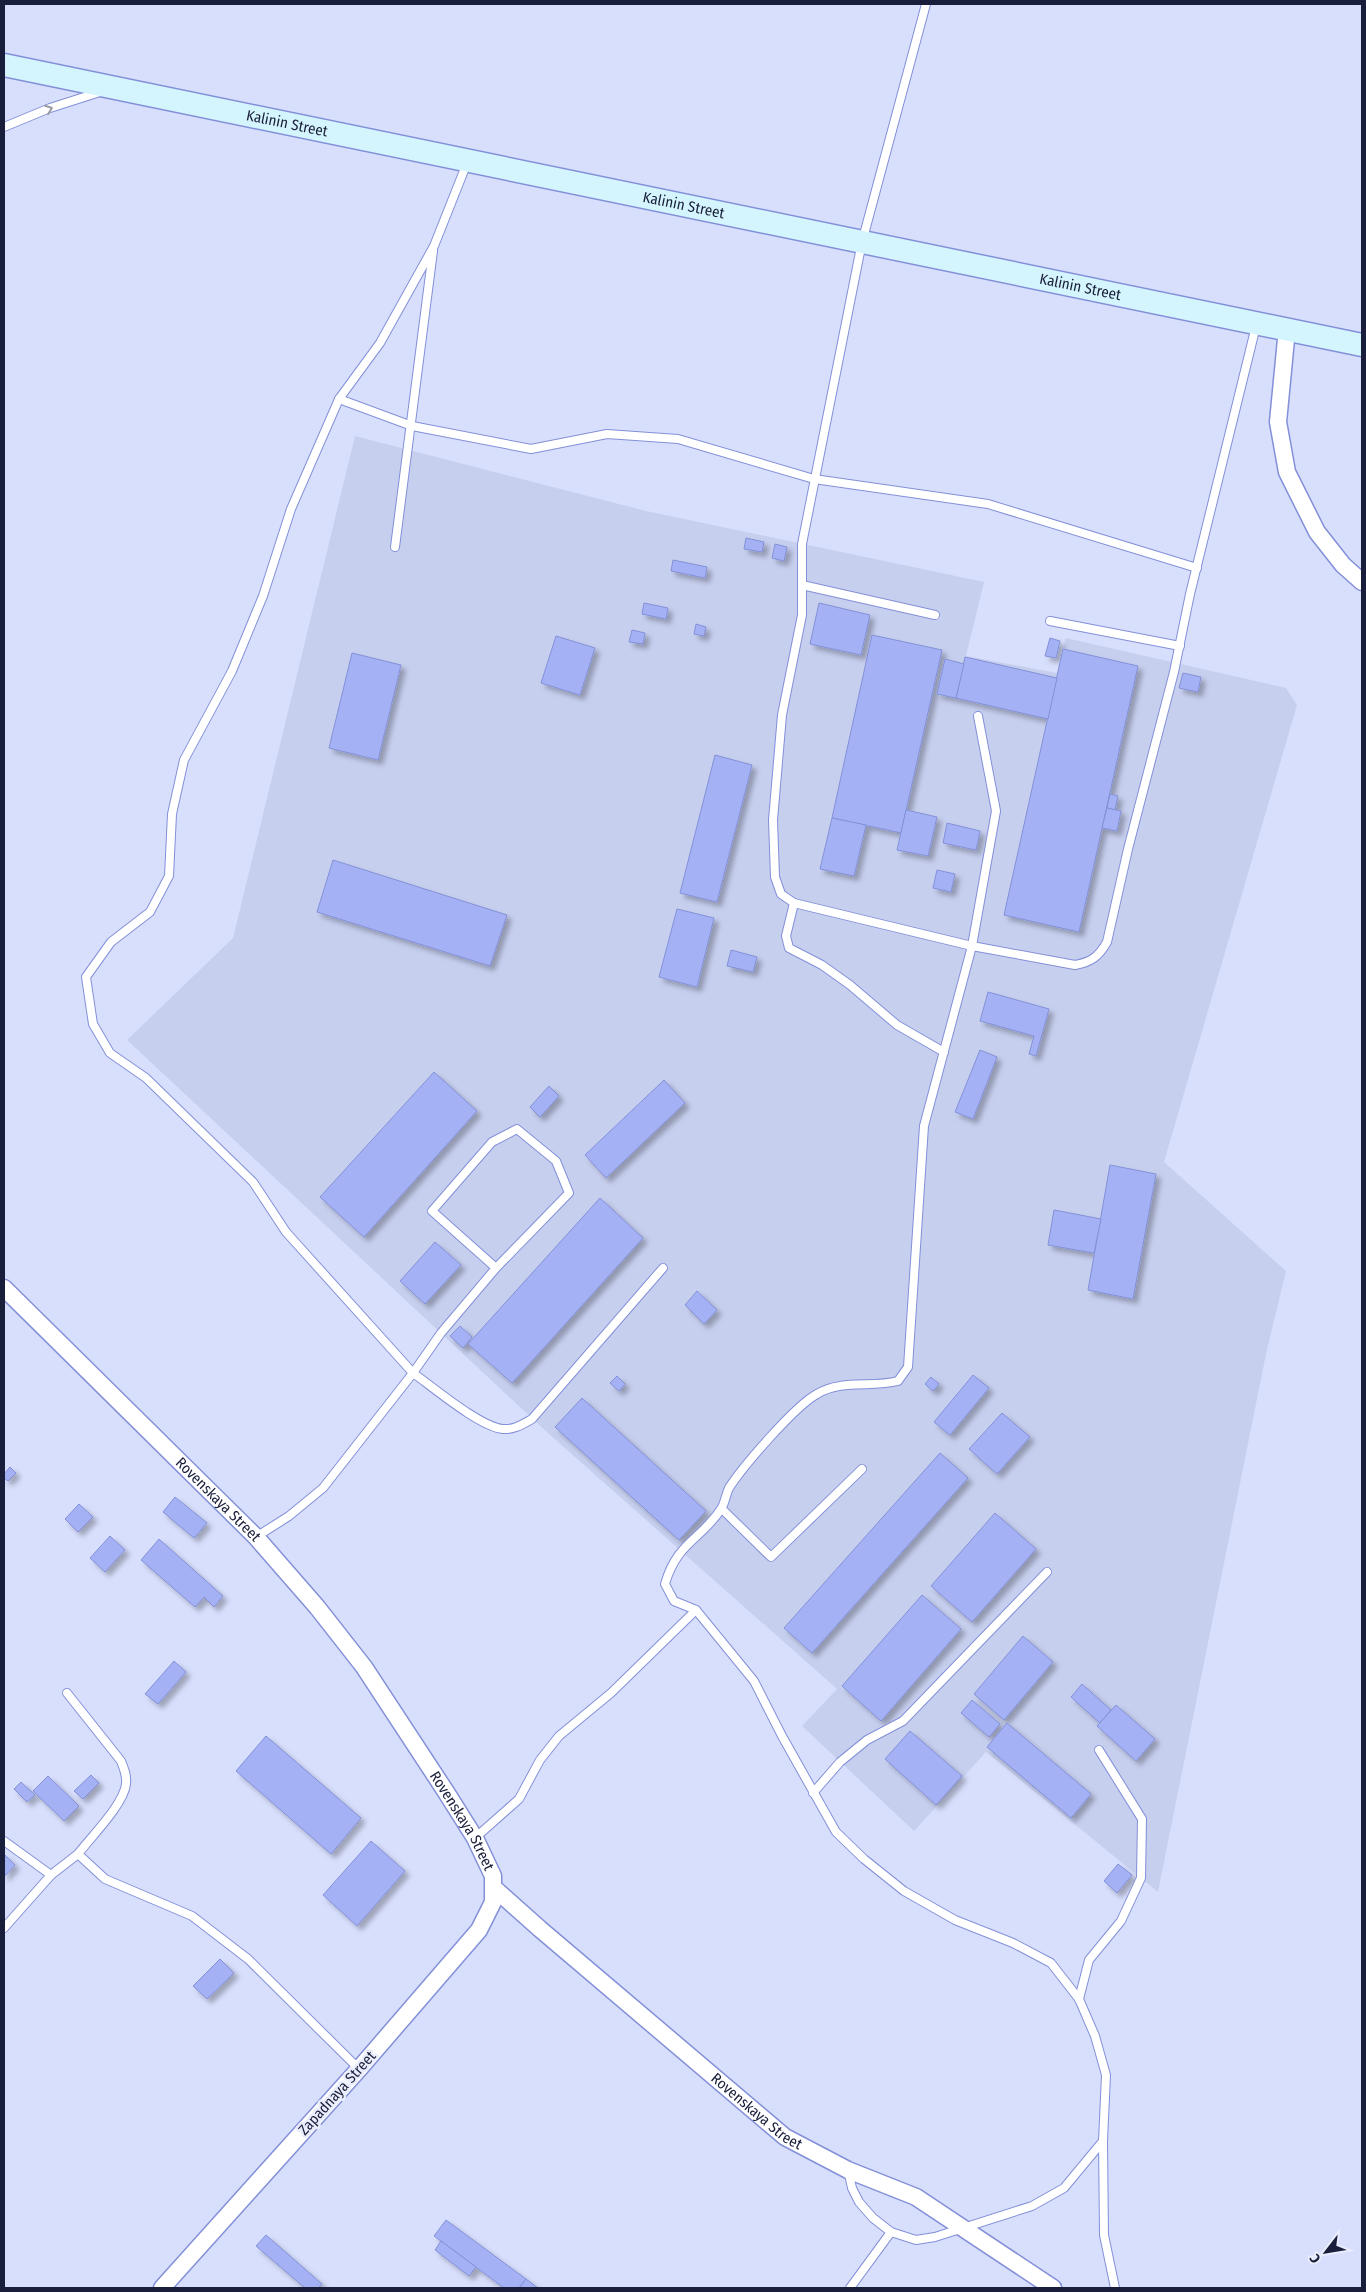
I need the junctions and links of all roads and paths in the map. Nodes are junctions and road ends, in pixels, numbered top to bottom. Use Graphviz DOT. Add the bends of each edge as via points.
graph roads {
  1 [pos="926,4"];
  2 [pos="4,65"];
  3 [pos="113,88"];
  4 [pos="4,127"];
  5 [pos="468,162"];
  6 [pos="862,242"];
  7 [pos="434,246"];
  8 [pos="1257,324"];
  9 [pos="1287,329"];
  10 [pos="1362,345"];
  11 [pos="338,399"];
  12 [pos="412,426"];
  13 [pos="814,479"];
  14 [pos="395,547"];
  15 [pos="1196,568"];
  16 [pos="1362,582"];
  17 [pos="802,585"];
  18 [pos="935,615"];
  19 [pos="1050,621"];
  20 [pos="1180,646"];
  21 [pos="978,716"];
  22 [pos="794,904"];
  23 [pos="972,946"];
  24 [pos="944,1052"];
  25 [pos="496,1268"];
  26 [pos="663,1268"];
  27 [pos="4,1288"];
  28 [pos="413,1373"];
  29 [pos="862,1469"];
  30 [pos="722,1509"];
  31 [pos="256,1537"];
  32 [pos="1047,1572"];
  33 [pos="696,1610"];
  34 [pos="67,1693"];
  35 [pos="1099,1750"];
  36 [pos="813,1793"];
  37 [pos="476,1838"];
  38 [pos="4,1841"];
  39 [pos="78,1854"];
  40 [pos="51,1875"];
  41 [pos="494,1888"];
  42 [pos="4,1928"];
  43 [pos="1079,1999"];
  44 [pos="359,2069"];
  45 [pos="1104,2141"];
  46 [pos="848,2170"];
  47 [pos="963,2226"];
  48 [pos="891,2232"];
  49 [pos="162,2288"];
  50 [pos="850,2288"];
  51 [pos="1053,2288"];
  52 [pos="1115,2288"];
  1 -- 6 [label="lane"];
  2 -- 3 [label="main road, Kalinin Street"];
  4 -- 3 [label="lane, one-way"];
  3 -- 5 [label="main road, Kalinin Street"];
  5 -- 6 [label="main road, Kalinin Street"];
  5 -- 7 [label="lane"];
  6 -- 8 [label="main road, Kalinin Street"];
  6 -- 13 [label="lane"];
  7 -- 11 [label="lane" via="380,343"];
  7 -- 12 [label="lane"];
  8 -- 9 [label="main road, Kalinin Street"];
  8 -- 15 [label="lane"];
  9 -- 10 [label="main road, Kalinin Street"];
  9 -- 16 [label="street" via="1278,422 1288,472 1317,532 1342,565"];
  11 -- 12 [label="lane"];
  11 -- 28 [label="lane" via="291,509 262,596 232,671 184,760 172,814 170,876 150,912 111,942 86,977 93,1024 110,1052 146,1078 253,1182 286,1232"];
  12 -- 13 [label="lane" via="531,449 608,434 678,439"];
  12 -- 14 [label="lane"];
  13 -- 15 [label="lane" via="988,504"];
  13 -- 17 [label="lane" via="802,544"];
  15 -- 20 [label="lane"];
  17 -- 18 [label="lane"];
  17 -- 22 [label="lane" via="802,615 782,715 773,820 775,877 781,894"];
  19 -- 20 [label="lane"];
  20 -- 23 [label="lane" via="1107,942 1101,953 1090,962 1075,965"];
  21 -- 23 [label="lane" via="996,812"];
  22 -- 23 [label="lane"];
  22 -- 24 [label="lane" via="786,936 790,948 822,964 898,1025"];
  23 -- 24 [label="lane"];
  24 -- 30 [label="lane" via="920,1152 908,1367 898,1381 836,1386 800,1406 729,1489"];
  25 -- 25 [label="lane" via="432,1211 492,1142 516,1129 556,1161 569,1193"];
  25 -- 28 [label="lane" via="441,1333"];
  26 -- 28 [label="lane" via="532,1419 519,1427 504,1429 488,1425"];
  27 -- 31 [label="street, Rovenskaya Street"];
  28 -- 31 [label="lane" via="323,1488 289,1516"];
  29 -- 30 [label="lane" via="771,1557"];
  30 -- 33 [label="lane" via="675,1557 665,1584 674,1601"];
  31 -- 37 [label="street, Rovenskaya Street" via="364,1667"];
  32 -- 36 [label="lane" via="903,1722 867,1740 840,1762"];
  33 -- 36 [label="lane" via="754,1681"];
  33 -- 37 [label="lane" via="611,1693 559,1736 540,1760 519,1799"];
  34 -- 39 [label="lane" via="121,1761 126,1773 122,1798"];
  35 -- 43 [label="lane" via="1142,1819 1141,1878 1121,1921 1089,1960"];
  36 -- 43 [label="lane" via="836,1832 904,1891 955,1920 1014,1943 1051,1963"];
  37 -- 41 [label="street, Rovenskaya Street" via="489,1863"];
  38 -- 40 [label="lane"];
  39 -- 40 [label="lane"];
  39 -- 44 [label="lane" via="105,1879 192,1916 248,1959"];
  40 -- 42 [label="lane"];
  41 -- 44 [label="street, Zapadnaya Street" via="493,1902 479,1930"];
  41 -- 46 [label="street, Rovenskaya Street" via="784,2137"];
  43 -- 45 [label="lane" via="1095,2036 1106,2075"];
  44 -- 49 [label="street, Zapadnaya Street"];
  45 -- 47 [label="lane" via="1064,2188 1032,2206"];
  45 -- 52 [label="lane" via="1104,2235"];
  46 -- 47 [label="street, Rovenskaya Street" via="916,2197"];
  46 -- 48 [label="lane" via="859,2202"];
  47 -- 48 [label="lane" via="935,2237 916,2240"];
  47 -- 51 [label="street, Rovenskaya Street"];
  48 -- 50 [label="lane"];
}
